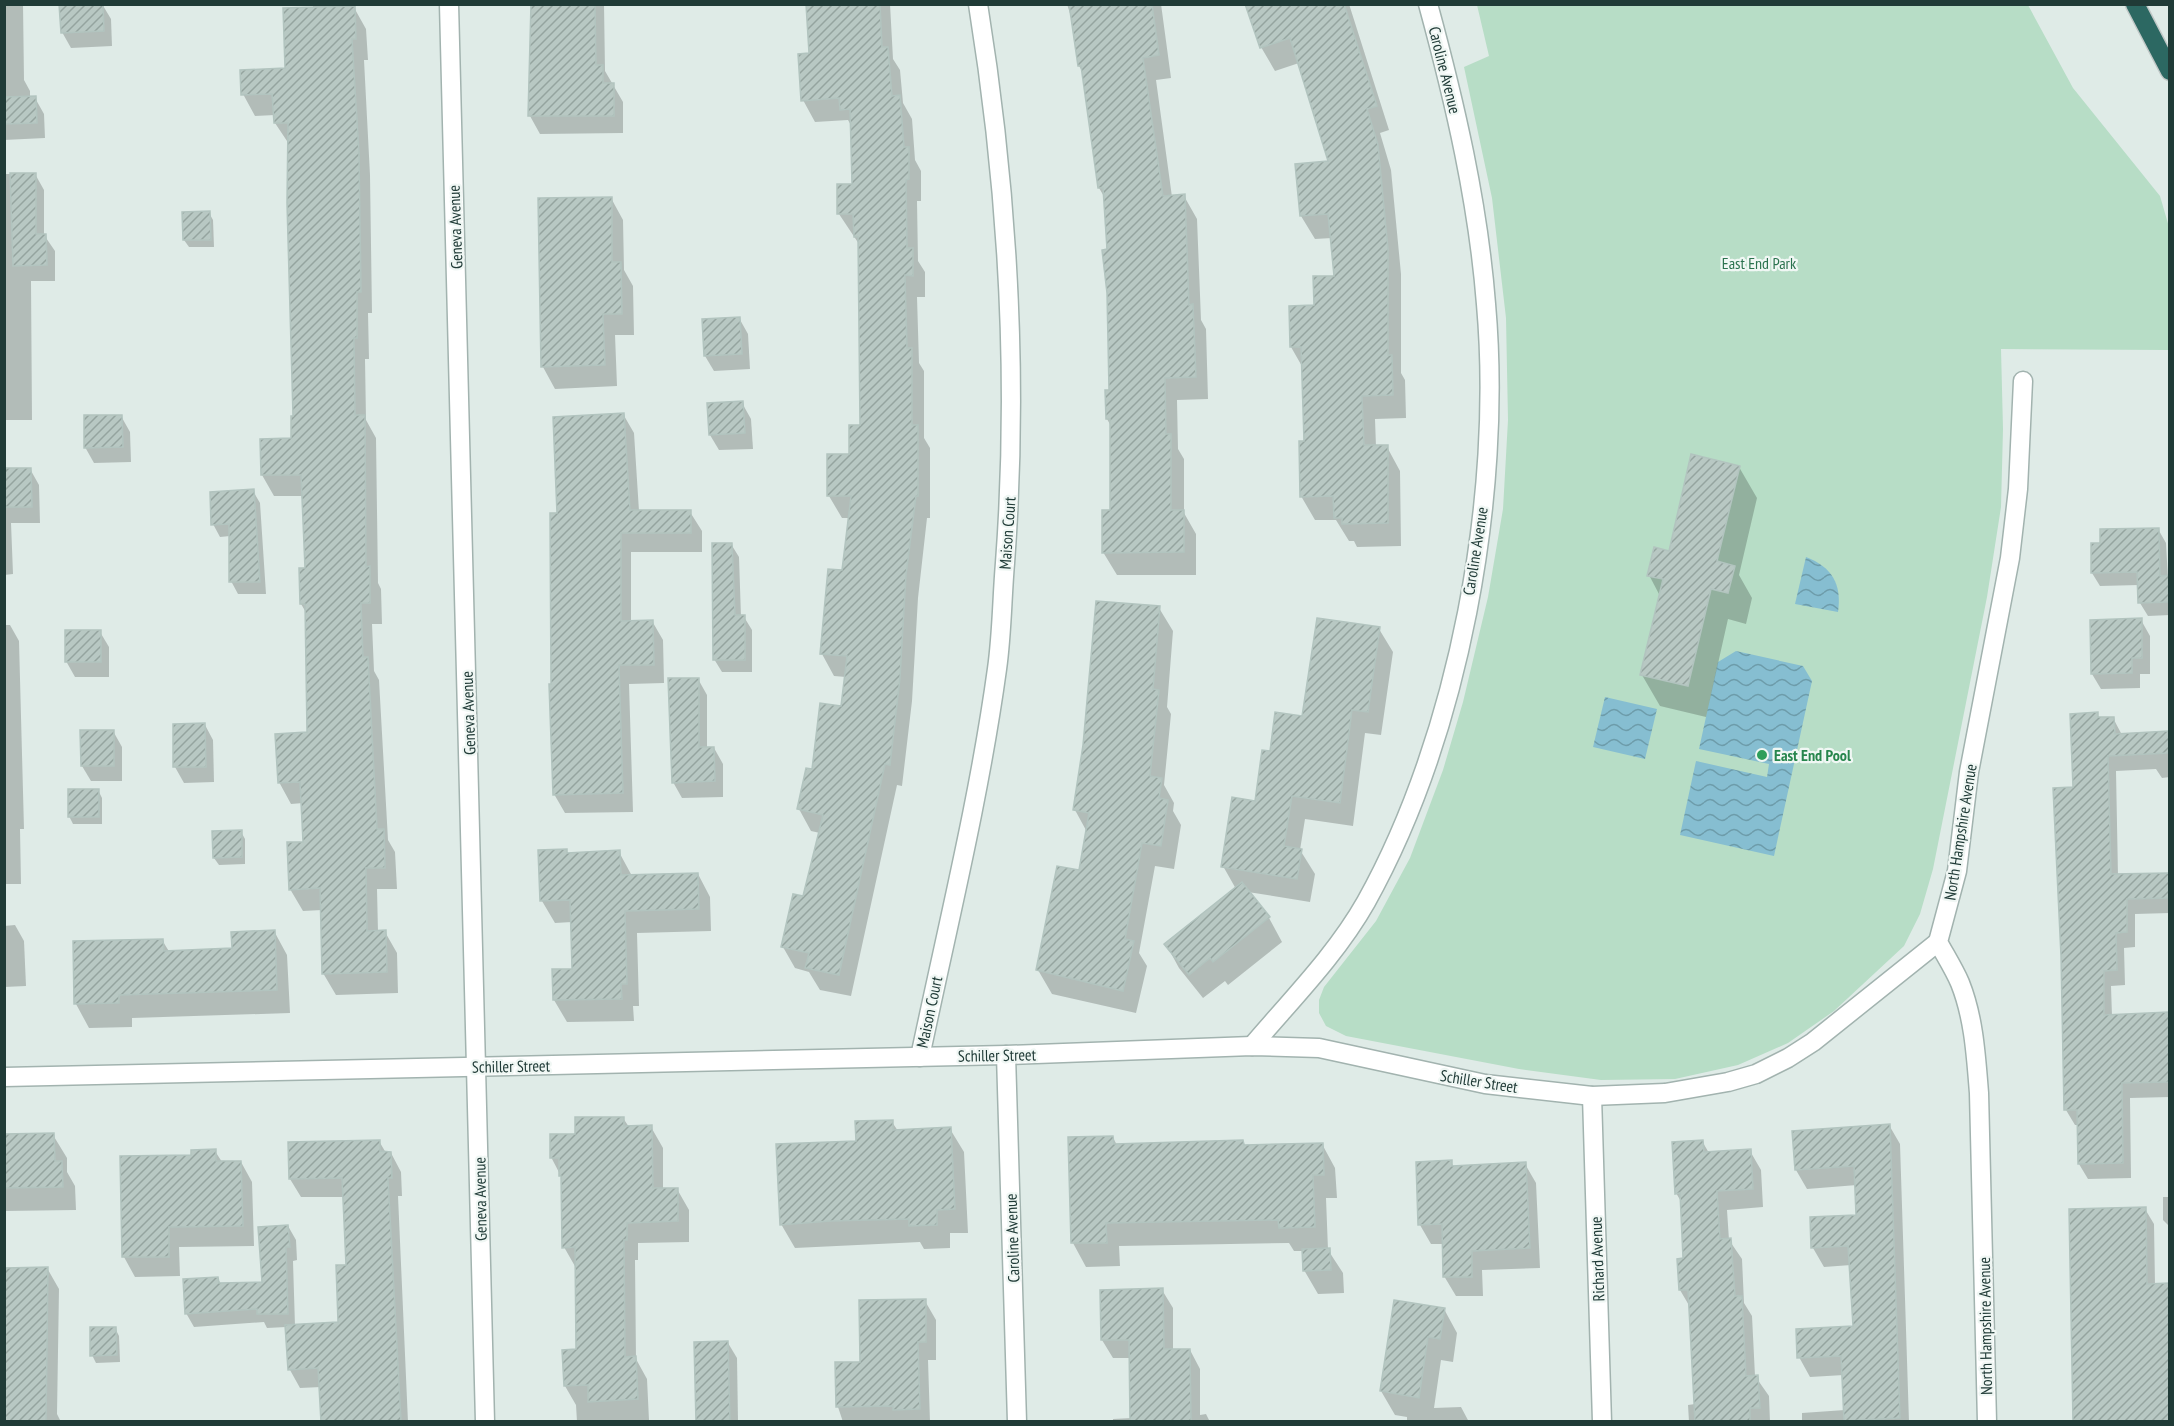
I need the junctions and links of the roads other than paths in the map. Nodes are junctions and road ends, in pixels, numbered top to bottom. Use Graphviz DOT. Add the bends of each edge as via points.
graph roads {
  1 [pos="449,4"];
  2 [pos="978,4"];
  3 [pos="1428,4"];
  4 [pos="2135,4"];
  5 [pos="2169,71"];
  6 [pos="2023,381"];
  7 [pos="1938,942"];
  8 [pos="1252,1046"];
  9 [pos="1006,1055"];
  10 [pos="920,1057"];
  11 [pos="478,1066"];
  12 [pos="4,1077"];
  13 [pos="1592,1096"];
  14 [pos="485,1422"];
  15 [pos="1017,1422"];
  16 [pos="1602,1422"];
  17 [pos="1987,1422"];
  1 -- 11 [label="street, Geneva Avenue"];
  2 -- 10 [label="street, Maison Court" via="992,90 1009,277 1013,381 1010,492 997,668 970,824"];
  3 -- 8 [label="street, Caroline Avenue" via="1468,171 1487,308 1487,443 1471,582 1457,655 1434,740 1395,846 1364,905 1328,957"];
  4 -- 5 [label="highway"];
  6 -- 7 [label="street, North Hampshire Avenue" via="2010,558 1969,772 1957,871"];
  7 -- 13 [label="street, Schiller Street" via="1813,1042 1756,1074 1692,1090"];
  7 -- 17 [label="street, North Hampshire Avenue" via="1959,982 1975,1048"];
  8 -- 9 [label="street, Schiller Street"];
  8 -- 13 [label="street, Schiller Street" via="1319,1048 1485,1084"];
  9 -- 10 [label="street, Schiller Street"];
  9 -- 15 [label="street, Caroline Avenue"];
  10 -- 11 [label="street, Schiller Street"];
  11 -- 12 [label="street, Schiller Street"];
  11 -- 14 [label="street, Geneva Avenue"];
  13 -- 16 [label="street, Richard Avenue"];
}
